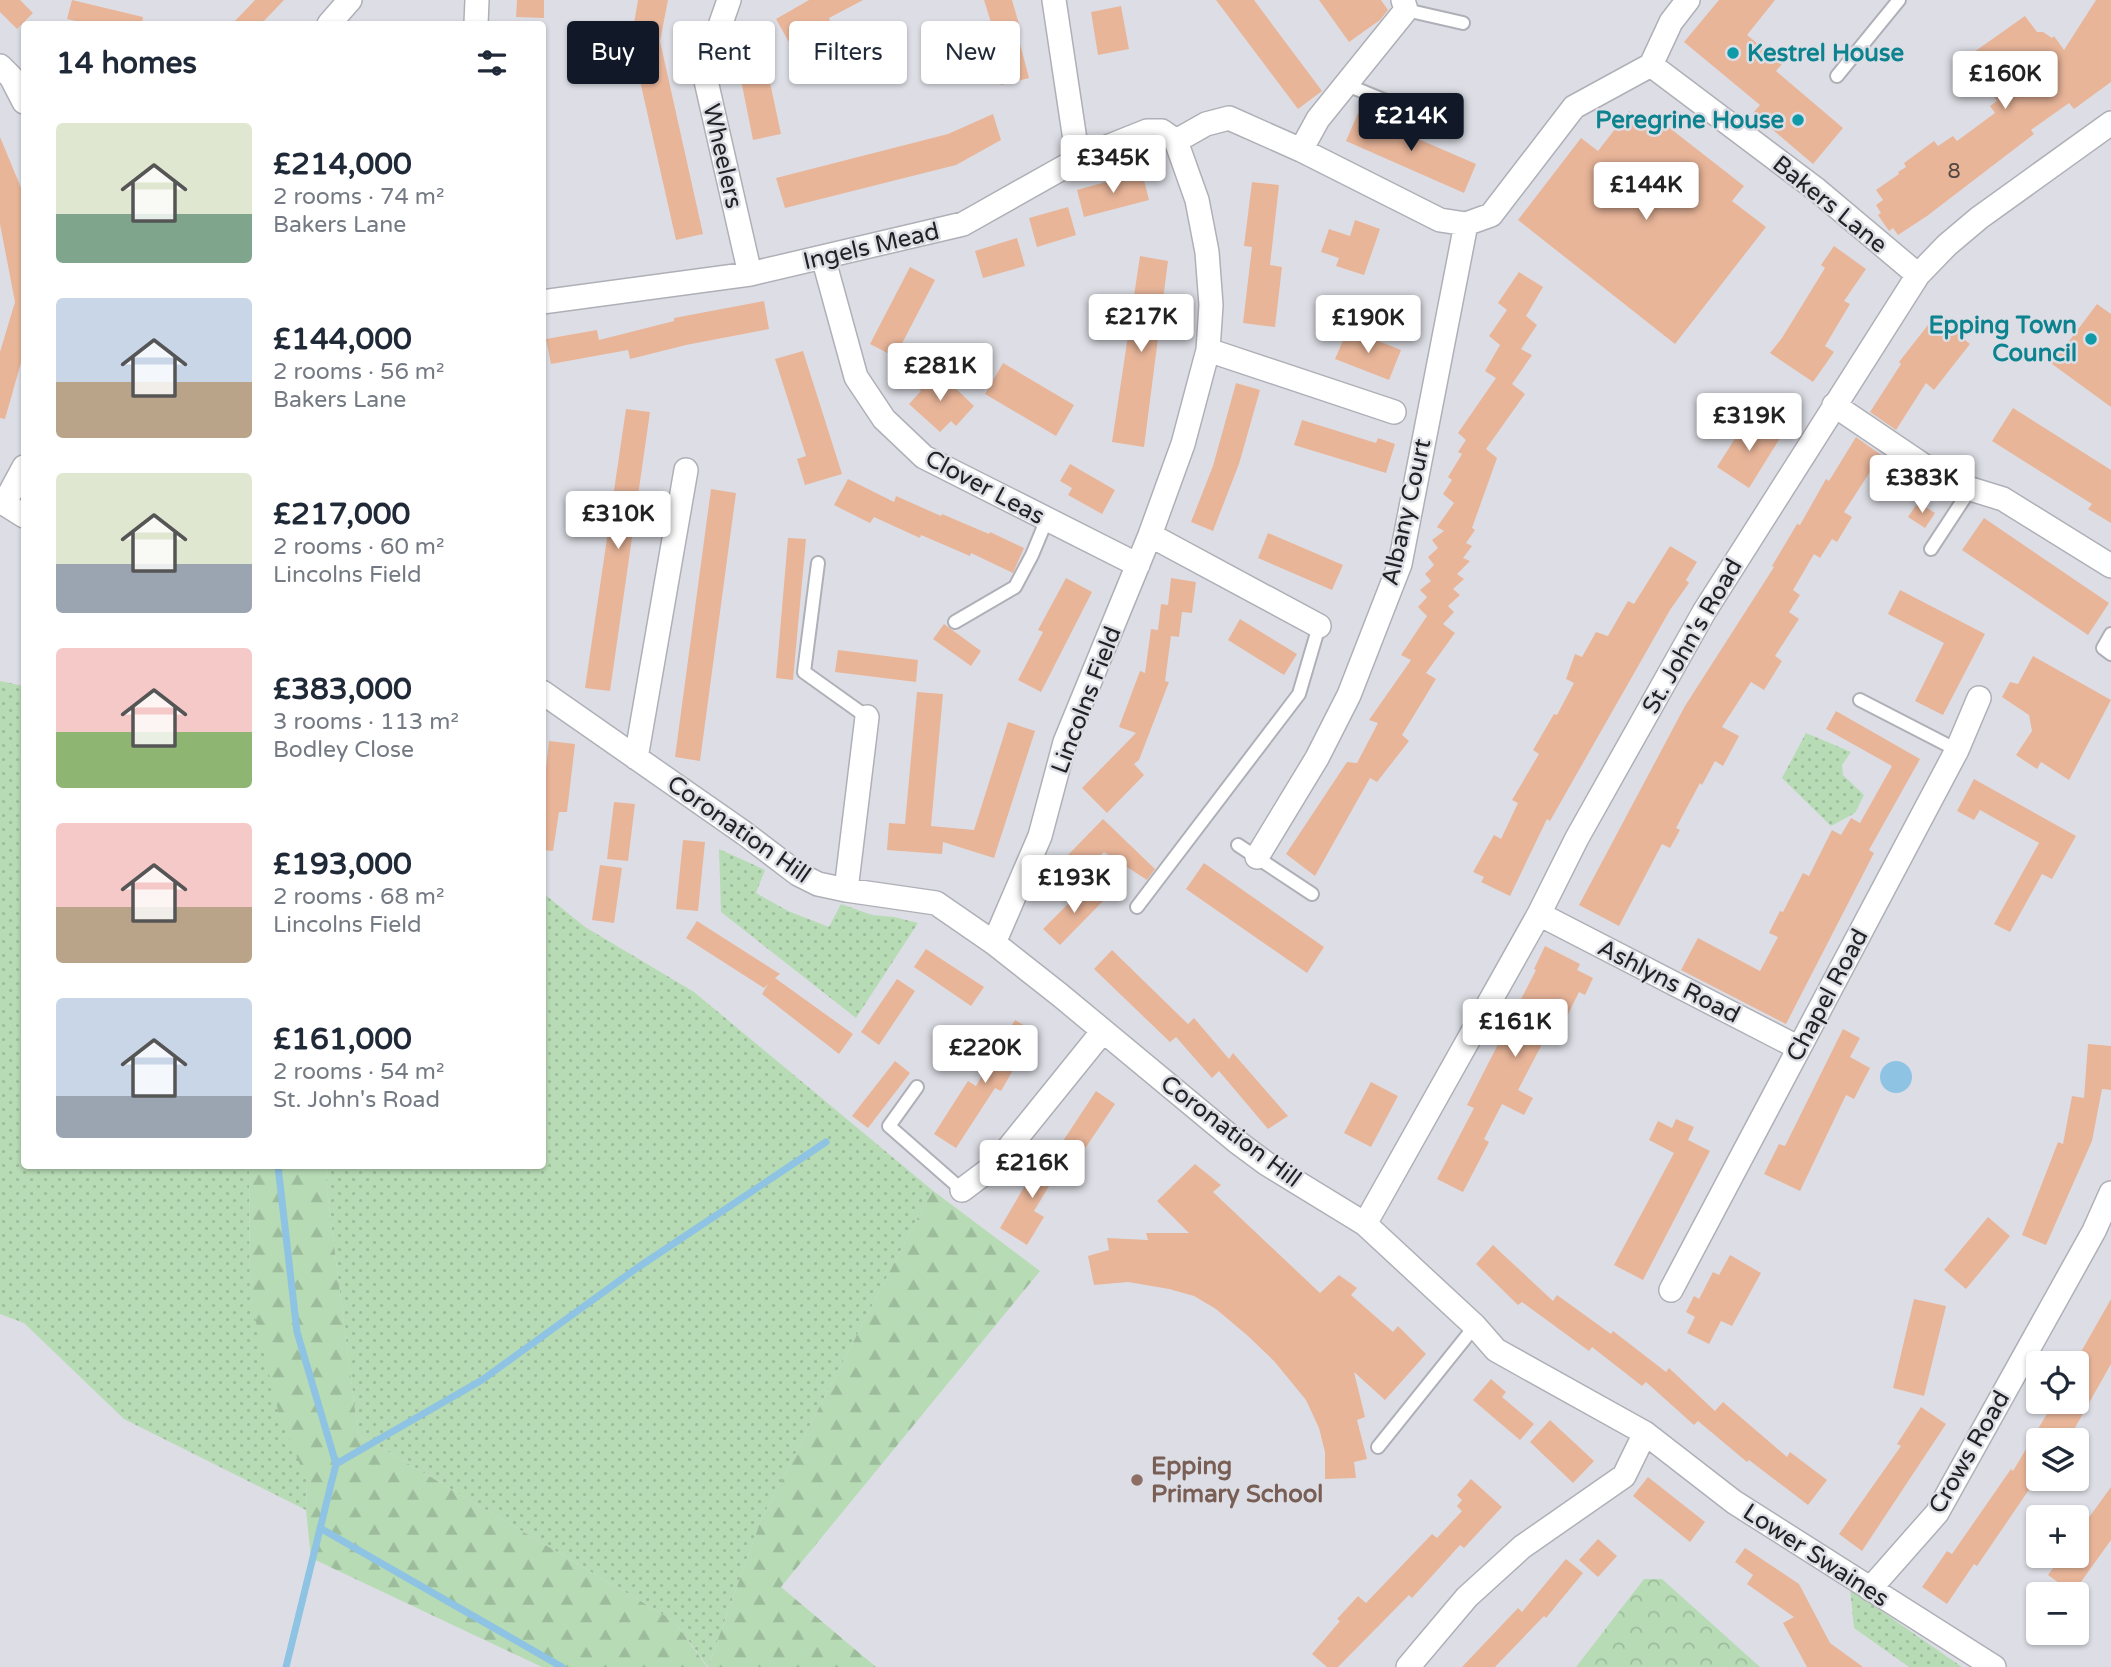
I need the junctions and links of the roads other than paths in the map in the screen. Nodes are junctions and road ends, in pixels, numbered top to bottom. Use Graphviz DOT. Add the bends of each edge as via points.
graph roads {
  1 [pos="350,0"];
  2 [pos="477,0"];
  3 [pos="729,0"];
  4 [pos="1054,0"];
  5 [pos="1899,0"];
  6 [pos="1684,2"];
  7 [pos="1404,5"];
  8 [pos="332,21"];
  9 [pos="476,21"];
  10 [pos="1463,23"];
  11 [pos="1651,65"];
  12 [pos="12,71"];
  13 [pos="1837,76"];
  14 [pos="1347,85"];
  15 [pos="21,94"];
  16 [pos="1403,108"];
  17 [pos="2111,122"];
  18 [pos="1177,141"];
  19 [pos="1301,150"];
  20 [pos="1082,157"];
  21 [pos="1466,224"];
  22 [pos="823,257"];
  23 [pos="750,274"];
  24 [pos="1918,275"];
  25 [pos="546,301"];
  26 [pos="1208,350"];
  27 [pos="1834,405"];
  28 [pos="1394,412"];
  29 [pos="686,470"];
  30 [pos="21,472"];
  31 [pos="1971,488"];
  32 [pos="2,502"];
  33 [pos="21,514"];
  34 [pos="1047,519"];
  35 [pos="1150,536"];
  36 [pos="1931,549"];
  37 [pos="818,562"];
  38 [pos="1138,565"];
  39 [pos="2111,566"];
  40 [pos="956,622"];
  41 [pos="1319,626"];
  42 [pos="2111,634"];
  43 [pos="2111,654"];
  44 [pos="546,695"];
  45 [pos="1979,698"];
  46 [pos="1860,699"];
  47 [pos="867,718"];
  48 [pos="1957,750"];
  49 [pos="636,758"];
  50 [pos="1247,851"];
  51 [pos="846,890"];
  52 [pos="1312,894"];
  53 [pos="1138,906"];
  54 [pos="1539,914"];
  55 [pos="994,943"];
  56 [pos="1103,1031"];
  57 [pos="1799,1048"];
  58 [pos="917,1087"];
  59 [pos="962,1190"];
  60 [pos="2111,1193"];
  61 [pos="1365,1224"];
  62 [pos="1671,1290"];
  63 [pos="1475,1326"];
  64 [pos="1645,1433"];
  65 [pos="1378,1447"];
  66 [pos="1870,1589"];
  67 [pos="1408,1667"];
  68 [pos="1994,1667"];
  1 -- 8 [label="street"];
  2 -- 9 [label="street"];
  3 -- 23 [label="street, Wheelers" via="704,72"];
  4 -- 20 [label="street" via="1074,140"];
  5 -- 13 [label="lane"];
  6 -- 11 [label="street"];
  7 -- 10 [label="lane"];
  7 -- 14 [label="street"];
  11 -- 21 [label="street" via="1574,107 1491,215"];
  11 -- 24 [label="street, Bakers Lane" via="1817,190"];
  12 -- 15 [label="street"];
  14 -- 16 [label="lane"];
  14 -- 19 [label="street"];
  17 -- 24 [label="street, St. John's Road" via="1979,218"];
  18 -- 19 [label="street" via="1206,124 1228,118"];
  18 -- 20 [label="street, Ingels Mead" via="1162,131 1147,131"];
  18 -- 26 [label="street, Lincolns Field" via="1197,200 1207,252"];
  19 -- 21 [label="street" via="1440,220"];
  20 -- 22 [label="street, Ingels Mead" via="963,224"];
  21 -- 50 [label="street, Albany Court" via="1400,564 1349,695 1317,758"];
  22 -- 23 [label="street, Ingels Mead"];
  22 -- 34 [label="street, Clover Leas" via="856,377 884,419 924,457"];
  23 -- 25 [label="street, Ingels Mead"];
  24 -- 27 [label="street, St. John's Road"];
  26 -- 28 [label="street"];
  26 -- 35 [label="street, Lincolns Field" via="1183,444"];
  27 -- 31 [label="street" via="1948,482"];
  27 -- 54 [label="street, St. John's Road" via="1704,612"];
  29 -- 49 [label="street"];
  30 -- 32 [label="street"];
  31 -- 36 [label="lane"];
  31 -- 39 [label="street" via="2003,499"];
  32 -- 33 [label="street"];
  34 -- 38 [label="street, Clover Leas"];
  34 -- 40 [label="lane" via="1015,587"];
  35 -- 38 [label="street, Lincolns Field"];
  35 -- 41 [label="street"];
  37 -- 47 [label="lane" via="804,672"];
  38 -- 55 [label="street, Lincolns Field" via="1065,742 1040,836"];
  41 -- 53 [label="lane" via="1299,694"];
  42 -- 43 [label="lane" via="2103,648"];
  44 -- 49 [label="street, Coronation Hill"];
  45 -- 48 [label="street, Chapel Road"];
  46 -- 48 [label="lane"];
  47 -- 51 [label="street, Coronation Hill"];
  48 -- 57 [label="street, Chapel Road"];
  49 -- 51 [label="street, Coronation Hill" via="798,874"];
  50 -- 52 [label="lane"];
  51 -- 55 [label="street, Coronation Hill" via="936,903"];
  54 -- 57 [label="street, Ashlyns Road"];
  54 -- 61 [label="street, St. John's Road"];
  55 -- 56 [label="street, Coronation Hill"];
  56 -- 59 [label="street" via="994,1166"];
  56 -- 61 [label="street, Coronation Hill" via="1267,1164"];
  57 -- 62 [label="street, Chapel Road"];
  58 -- 59 [label="lane" via="889,1126"];
  60 -- 66 [label="street, Crows Road" via="1937,1513"];
  61 -- 63 [label="street, Lower Swaines"];
  63 -- 64 [label="street, Lower Swaines" via="1496,1350"];
  63 -- 65 [label="lane"];
  64 -- 66 [label="street, Lower Swaines" via="1734,1502"];
  64 -- 67 [label="street" via="1624,1476 1522,1547 1467,1597"];
  66 -- 68 [label="street, Lower Swaines"];
}
